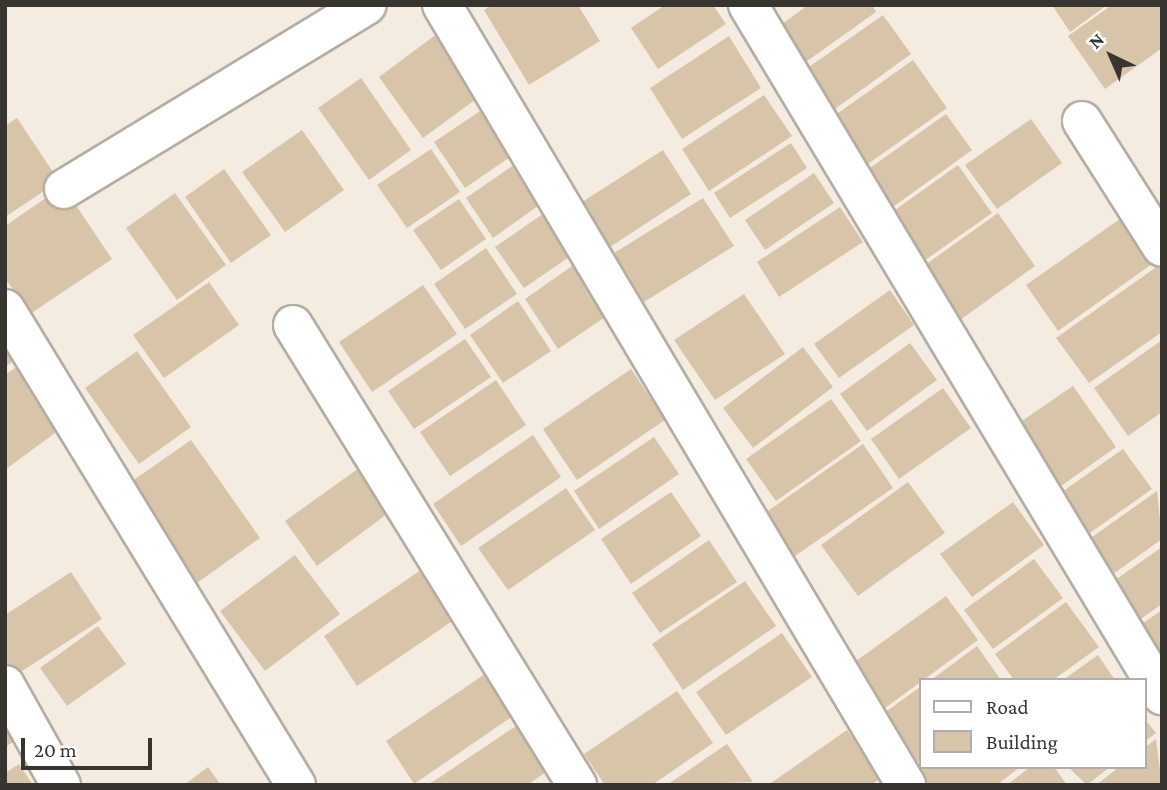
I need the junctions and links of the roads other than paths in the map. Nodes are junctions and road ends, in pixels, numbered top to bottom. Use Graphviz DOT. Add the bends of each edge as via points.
graph roads {
  1 [pos="367,5"];
  2 [pos="442,5"];
  3 [pos="748,5"];
  4 [pos="1083,121"];
  5 [pos="64,189"];
  6 [pos="1162,247"];
  7 [pos="5,309"];
  8 [pos="293,325"];
  9 [pos="5,685"];
  10 [pos="1162,695"];
  11 [pos="61,785"];
  12 [pos="296,785"];
  13 [pos="577,785"];
  14 [pos="906,785"];
  1 -- 5 [label="street"];
  2 -- 14 [label="street"];
  3 -- 10 [label="street"];
  4 -- 6 [label="street"];
  7 -- 12 [label="street"];
  8 -- 13 [label="street"];
  9 -- 11 [label="street"];
}
